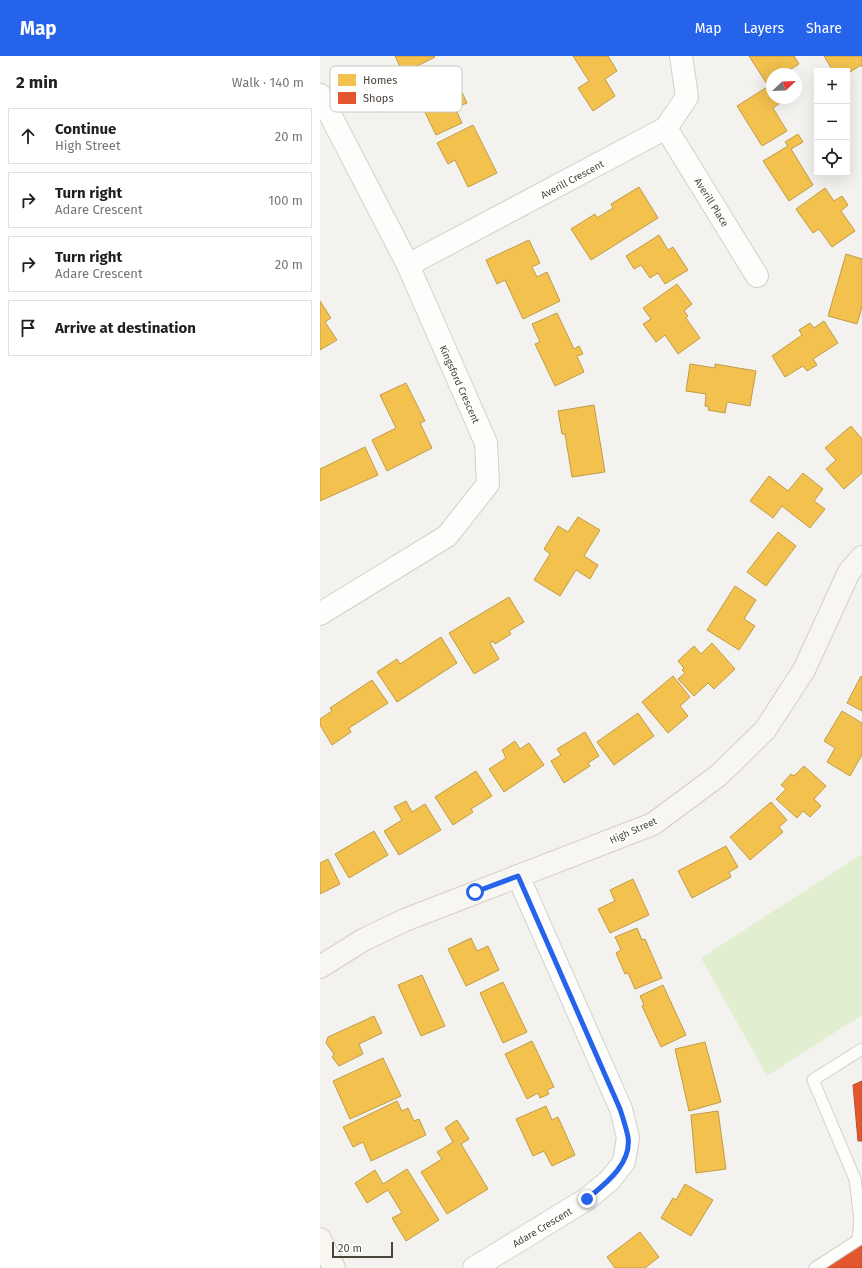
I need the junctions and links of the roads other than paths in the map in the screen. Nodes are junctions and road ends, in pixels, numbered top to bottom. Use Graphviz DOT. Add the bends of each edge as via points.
graph roads {
  1 [pos="681,56"];
  2 [pos="320,95"];
  3 [pos="666,128"];
  4 [pos="408,265"];
  5 [pos="757,276"];
  6 [pos="862,557"];
  7 [pos="320,614"];
  8 [pos="518,876"];
  9 [pos="320,967"];
  10 [pos="862,1049"];
  11 [pos="320,1239"];
  12 [pos="334,1268"];
  13 [pos="474,1268"];
  14 [pos="815,1268"];
  1 -- 3 [label="street, Averill Crescent" via="687,97"];
  2 -- 4 [label="street, Kingsford Crescent"];
  3 -- 4 [label="street, Averill Crescent"];
  3 -- 5 [label="street, Averill Place"];
  4 -- 7 [label="street, Kingsford Crescent" via="486,443 488,484 446,536"];
  6 -- 8 [label="street, High Street" via="849,572 804,670 765,730 719,775 653,824"];
  8 -- 9 [label="street, High Street" via="405,920 363,940"];
  8 -- 13 [label="street, Adare Crescent" via="620,1109 628,1138 624,1162 610,1180 587,1199"];
  10 -- 14 [label="lane" via="813,1080 855,1179 860,1220 858,1240"];
  11 -- 12 [label="street"];
}
